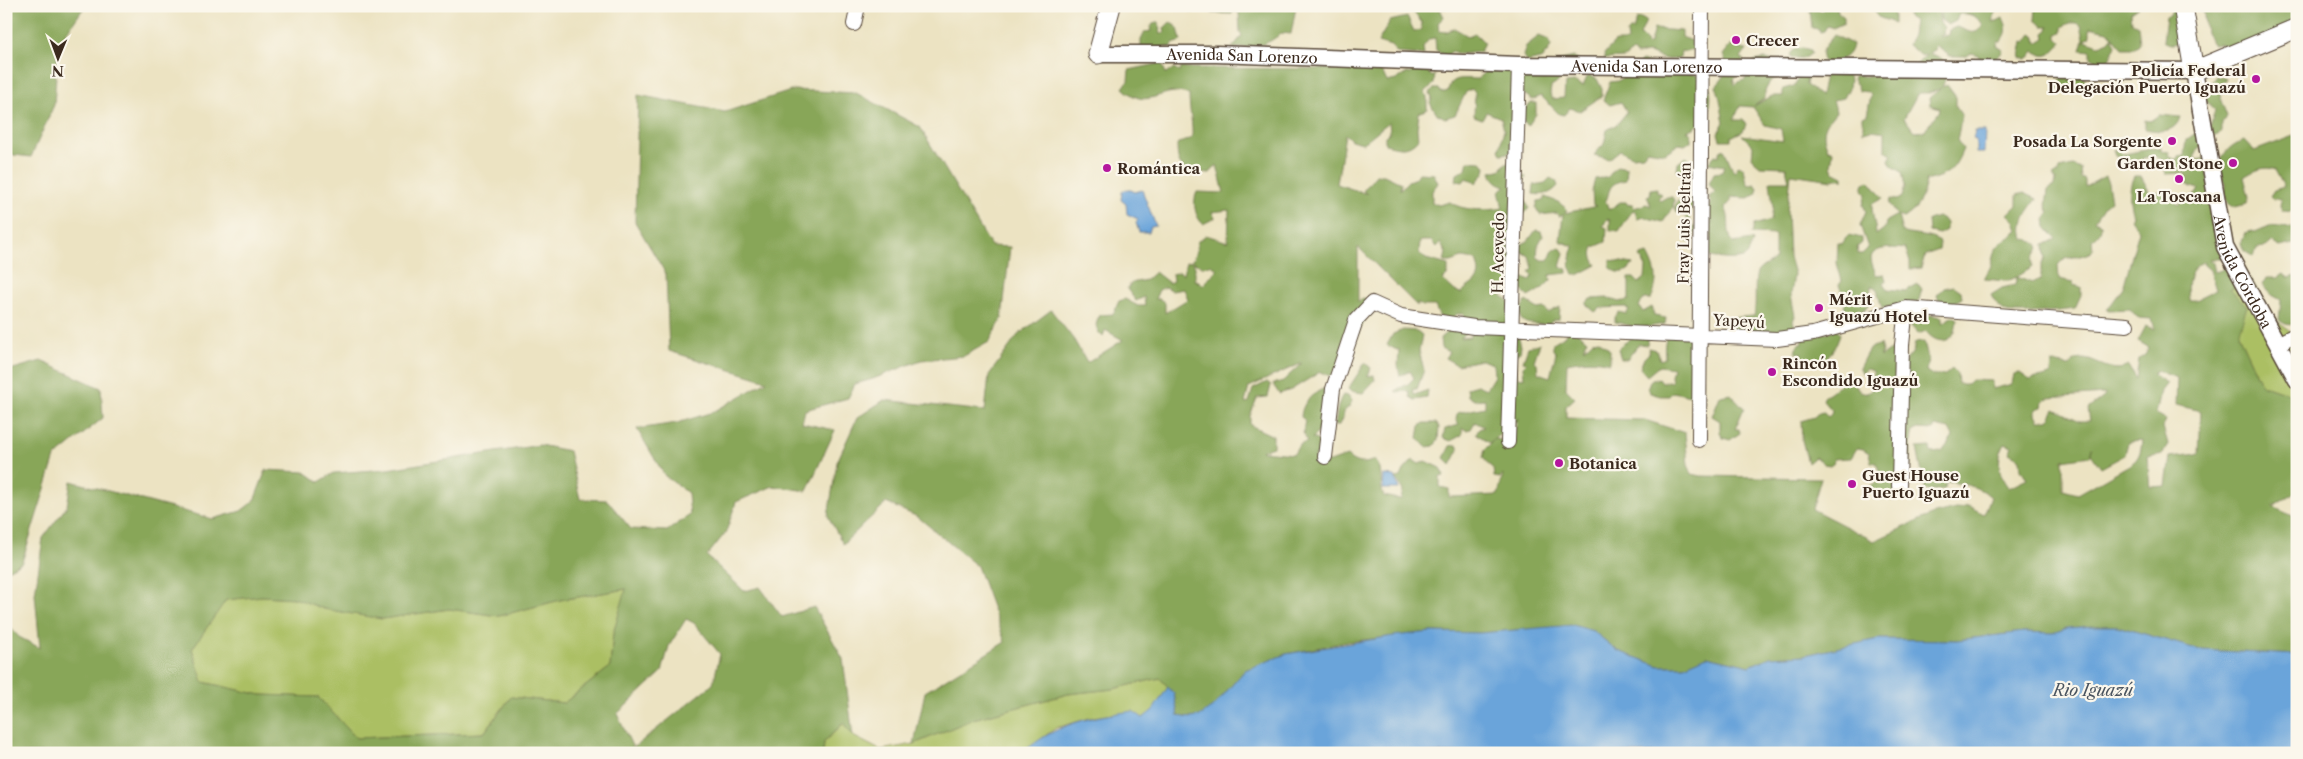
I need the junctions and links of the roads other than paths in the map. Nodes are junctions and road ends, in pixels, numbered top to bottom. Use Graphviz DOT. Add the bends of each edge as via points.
graph roads {
  1 [pos="858,6"];
  2 [pos="1111,6"];
  3 [pos="1702,6"];
  4 [pos="2184,6"];
  5 [pos="854,24"];
  6 [pos="2297,28"];
  7 [pos="1098,54"];
  8 [pos="1519,65"];
  9 [pos="1702,66"];
  10 [pos="2194,71"];
  11 [pos="1906,308"];
  12 [pos="2127,326"];
  13 [pos="1512,329"];
  14 [pos="2297,334"];
  15 [pos="1700,335"];
  16 [pos="2277,344"];
  17 [pos="2297,380"];
  18 [pos="1699,440"];
  19 [pos="1508,442"];
  20 [pos="1325,457"];
  21 [pos="1899,486"];
  1 -- 5 [label="street"];
  2 -- 7 [label="main road"];
  3 -- 9 [label="street, Fray Luis Beltrán"];
  4 -- 10 [label="main road, Avenida Córdoba"];
  6 -- 10 [label="main road"];
  7 -- 8 [label="street, Avenida San Lorenzo" via="1216,54"];
  8 -- 9 [label="street, Avenida San Lorenzo"];
  8 -- 13 [label="street, H. Acevedo"];
  9 -- 10 [label="street, Avenida San Lorenzo"];
  9 -- 15 [label="street, Fray Luis Beltrán"];
  10 -- 16 [label="street, Avenida Córdoba" via="2225,246"];
  11 -- 12 [label="street, Yapeyú"];
  11 -- 15 [label="street, Yapeyú" via="1813,334 1777,339"];
  11 -- 21 [label="street" via="1902,345"];
  13 -- 15 [label="street, Yapeyú"];
  13 -- 19 [label="street, H. Acevedo"];
  13 -- 20 [label="street, Yapeyú" via="1401,316 1372,303 1356,320 1333,389"];
  14 -- 16 [label="street"];
  15 -- 18 [label="street, Fray Luis Beltrán"];
  16 -- 17 [label="street, Avenida Córdoba"];
}
